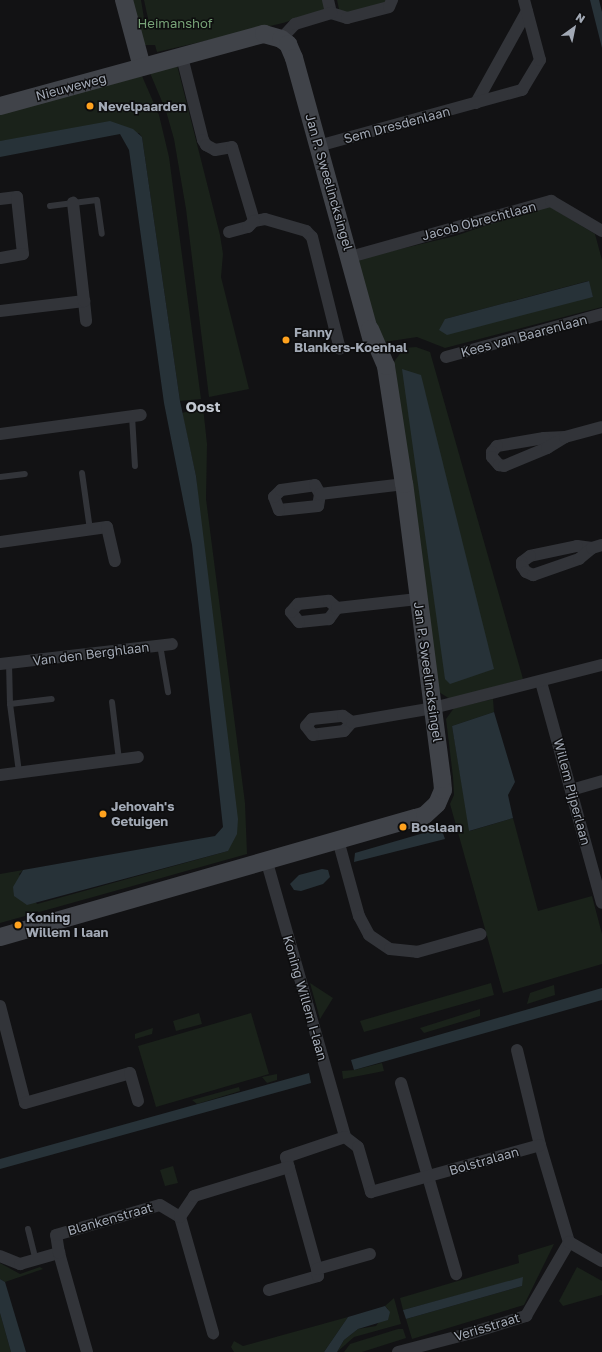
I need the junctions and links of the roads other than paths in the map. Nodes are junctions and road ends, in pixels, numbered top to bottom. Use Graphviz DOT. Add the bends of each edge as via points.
graph roads {
  1 [pos="124,0"];
  2 [pos="328,0"];
  3 [pos="392,0"];
  4 [pos="526,6"];
  5 [pos="331,13"];
  6 [pos="281,39"];
  7 [pos="182,57"];
  8 [pos="142,67"];
  9 [pos="476,103"];
  10 [pos="0,106"];
  11 [pos="318,146"];
  12 [pos="0,199"];
  13 [pos="73,203"];
  14 [pos="50,206"];
  15 [pos="254,222"];
  16 [pos="602,231"];
  17 [pos="229,232"];
  18 [pos="102,234"];
  19 [pos="350,257"];
  20 [pos="0,258"];
  21 [pos="84,301"];
  22 [pos="0,311"];
  23 [pos="602,314"];
  24 [pos="86,321"];
  25 [pos="340,349"];
  26 [pos="446,357"];
  27 [pos="136,415"];
  28 [pos="602,426"];
  29 [pos="0,434"];
  30 [pos="565,437"];
  31 [pos="135,466"];
  32 [pos="82,473"];
  33 [pos="24,474"];
  34 [pos="0,477"];
  35 [pos="404,484"];
  36 [pos="320,494"];
  37 [pos="90,530"];
  38 [pos="0,542"];
  39 [pos="597,547"];
  40 [pos="115,561"];
  41 [pos="417,599"];
  42 [pos="337,608"];
  43 [pos="166,645"];
  44 [pos="5,664"];
  45 [pos="602,665"];
  46 [pos="541,682"];
  47 [pos="168,692"];
  48 [pos="52,699"];
  49 [pos="112,702"];
  50 [pos="10,704"];
  51 [pos="434,708"];
  52 [pos="352,722"];
  53 [pos="138,757"];
  54 [pos="119,760"];
  55 [pos="19,772"];
  56 [pos="0,775"];
  57 [pos="602,781"];
  58 [pos="571,790"];
  59 [pos="338,840"];
  60 [pos="267,863"];
  61 [pos="601,898"];
  62 [pos="481,934"];
  63 [pos="0,937"];
  64 [pos="0,1006"];
  65 [pos="517,1050"];
  66 [pos="401,1083"];
  67 [pos="138,1101"];
  68 [pos="345,1137"];
  69 [pos="540,1145"];
  70 [pos="290,1167"];
  71 [pos="428,1177"];
  72 [pos="180,1217"];
  73 [pos="28,1229"];
  74 [pos="569,1242"];
  75 [pos="59,1253"];
  76 [pos="370,1254"];
  77 [pos="0,1256"];
  78 [pos="36,1260"];
  79 [pos="602,1261"];
  80 [pos="317,1269"];
  81 [pos="456,1274"];
  82 [pos="269,1290"];
  83 [pos="213,1334"];
  84 [pos="87,1352"];
  85 [pos="398,1352"];
  1 -- 8 [label="street"];
  2 -- 5 [label="street"];
  3 -- 5 [label="street" via="389,7 347,18"];
  4 -- 9 [label="street, Sem Dresdenlaan"];
  4 -- 9 [label="street, Sem Dresdenlaan" via="540,60 522,90"];
  5 -- 6 [label="street" via="295,24"];
  6 -- 7 [label="street, Nieuweweg" via="264,34"];
  6 -- 11 [label="street, Jan P. Sweelincksingel" via="288,44 294,58"];
  7 -- 8 [label="street, Nieuweweg"];
  7 -- 15 [label="street" via="202,140 206,146 215,150 232,147"];
  8 -- 10 [label="street, Nieuweweg"];
  9 -- 11 [label="street, Sem Dresdenlaan"];
  11 -- 19 [label="street, Jan P. Sweelincksingel"];
  12 -- 20 [label="street" via="17,197 23,254"];
  13 -- 14 [label="lane"];
  13 -- 18 [label="lane" via="97,200"];
  13 -- 21 [label="street"];
  15 -- 17 [label="street" via="248,227"];
  15 -- 25 [label="street" via="266,220 306,231 312,236"];
  16 -- 19 [label="street, Jacob Obrechtlaan" via="551,201"];
  19 -- 35 [label="street, Jan P. Sweelincksingel" via="377,364 389,396"];
  21 -- 22 [label="street"];
  21 -- 24 [label="street"];
  23 -- 26 [label="street, Kees van Baarenlaan"];
  27 -- 29 [label="street"];
  27 -- 31 [label="lane"];
  28 -- 30 [label="street"];
  30 -- 30 [label="street" via="497,446 492,452 492,457 499,465 504,466 547,448"];
  32 -- 37 [label="lane"];
  33 -- 34 [label="lane"];
  35 -- 36 [label="street"];
  35 -- 41 [label="street, Jan P. Sweelincksingel"];
  37 -- 38 [label="street"];
  37 -- 40 [label="street" via="107,527"];
  39 -- 39 [label="street" via="577,546 530,556 522,566 526,572 533,575 579,558"];
  41 -- 42 [label="street"];
  41 -- 51 [label="street, Jan P. Sweelincksingel"];
  43 -- 44 [label="street, Van den Berghlaan"];
  43 -- 47 [label="lane"];
  44 -- 50 [label="lane, Van den Berghlaan"];
  45 -- 46 [label="street"];
  46 -- 51 [label="street"];
  46 -- 58 [label="street, Willem Pijperlaan"];
  48 -- 50 [label="lane"];
  49 -- 54 [label="lane"];
  50 -- 55 [label="lane, Van den Berghlaan"];
  51 -- 52 [label="street"];
  51 -- 59 [label="street, Jan P. Sweelincksingel" via="443,790 437,804 425,815"];
  53 -- 54 [label="street"];
  54 -- 55 [label="street"];
  55 -- 56 [label="street"];
  57 -- 58 [label="street"];
  58 -- 61 [label="street, Willem Pijperlaan"];
  59 -- 60 [label="street, Jan P. Sweelincksingel" via="302,851 294,857"];
  59 -- 62 [label="street" via="359,916 369,935 390,949 417,952"];
  60 -- 63 [label="street" via="257,870 238,870"];
  60 -- 68 [label="street, Koning Willem I-laan"];
  64 -- 67 [label="street" via="25,1103 130,1073"];
  65 -- 69 [label="street"];
  66 -- 71 [label="street"];
  68 -- 70 [label="street" via="286,1157"];
  68 -- 71 [label="street, Bolstralaan" via="358,1147 371,1192"];
  69 -- 71 [label="street, Bolstralaan"];
  69 -- 74 [label="street"];
  70 -- 72 [label="street" via="194,1196"];
  70 -- 80 [label="street"];
  71 -- 81 [label="street"];
  72 -- 75 [label="street, Blankenstraat" via="160,1205 56,1235"];
  72 -- 83 [label="street"];
  73 -- 78 [label="lane"];
  74 -- 79 [label="street"];
  74 -- 85 [label="street, Verisstraat" via="526,1316"];
  75 -- 78 [label="street, Blankenstraat"];
  75 -- 84 [label="street, Blankenstraat"];
  76 -- 80 [label="street"];
  77 -- 78 [label="street, Blankenstraat" via="20,1264"];
  80 -- 82 [label="street" via="318,1276"];
}
